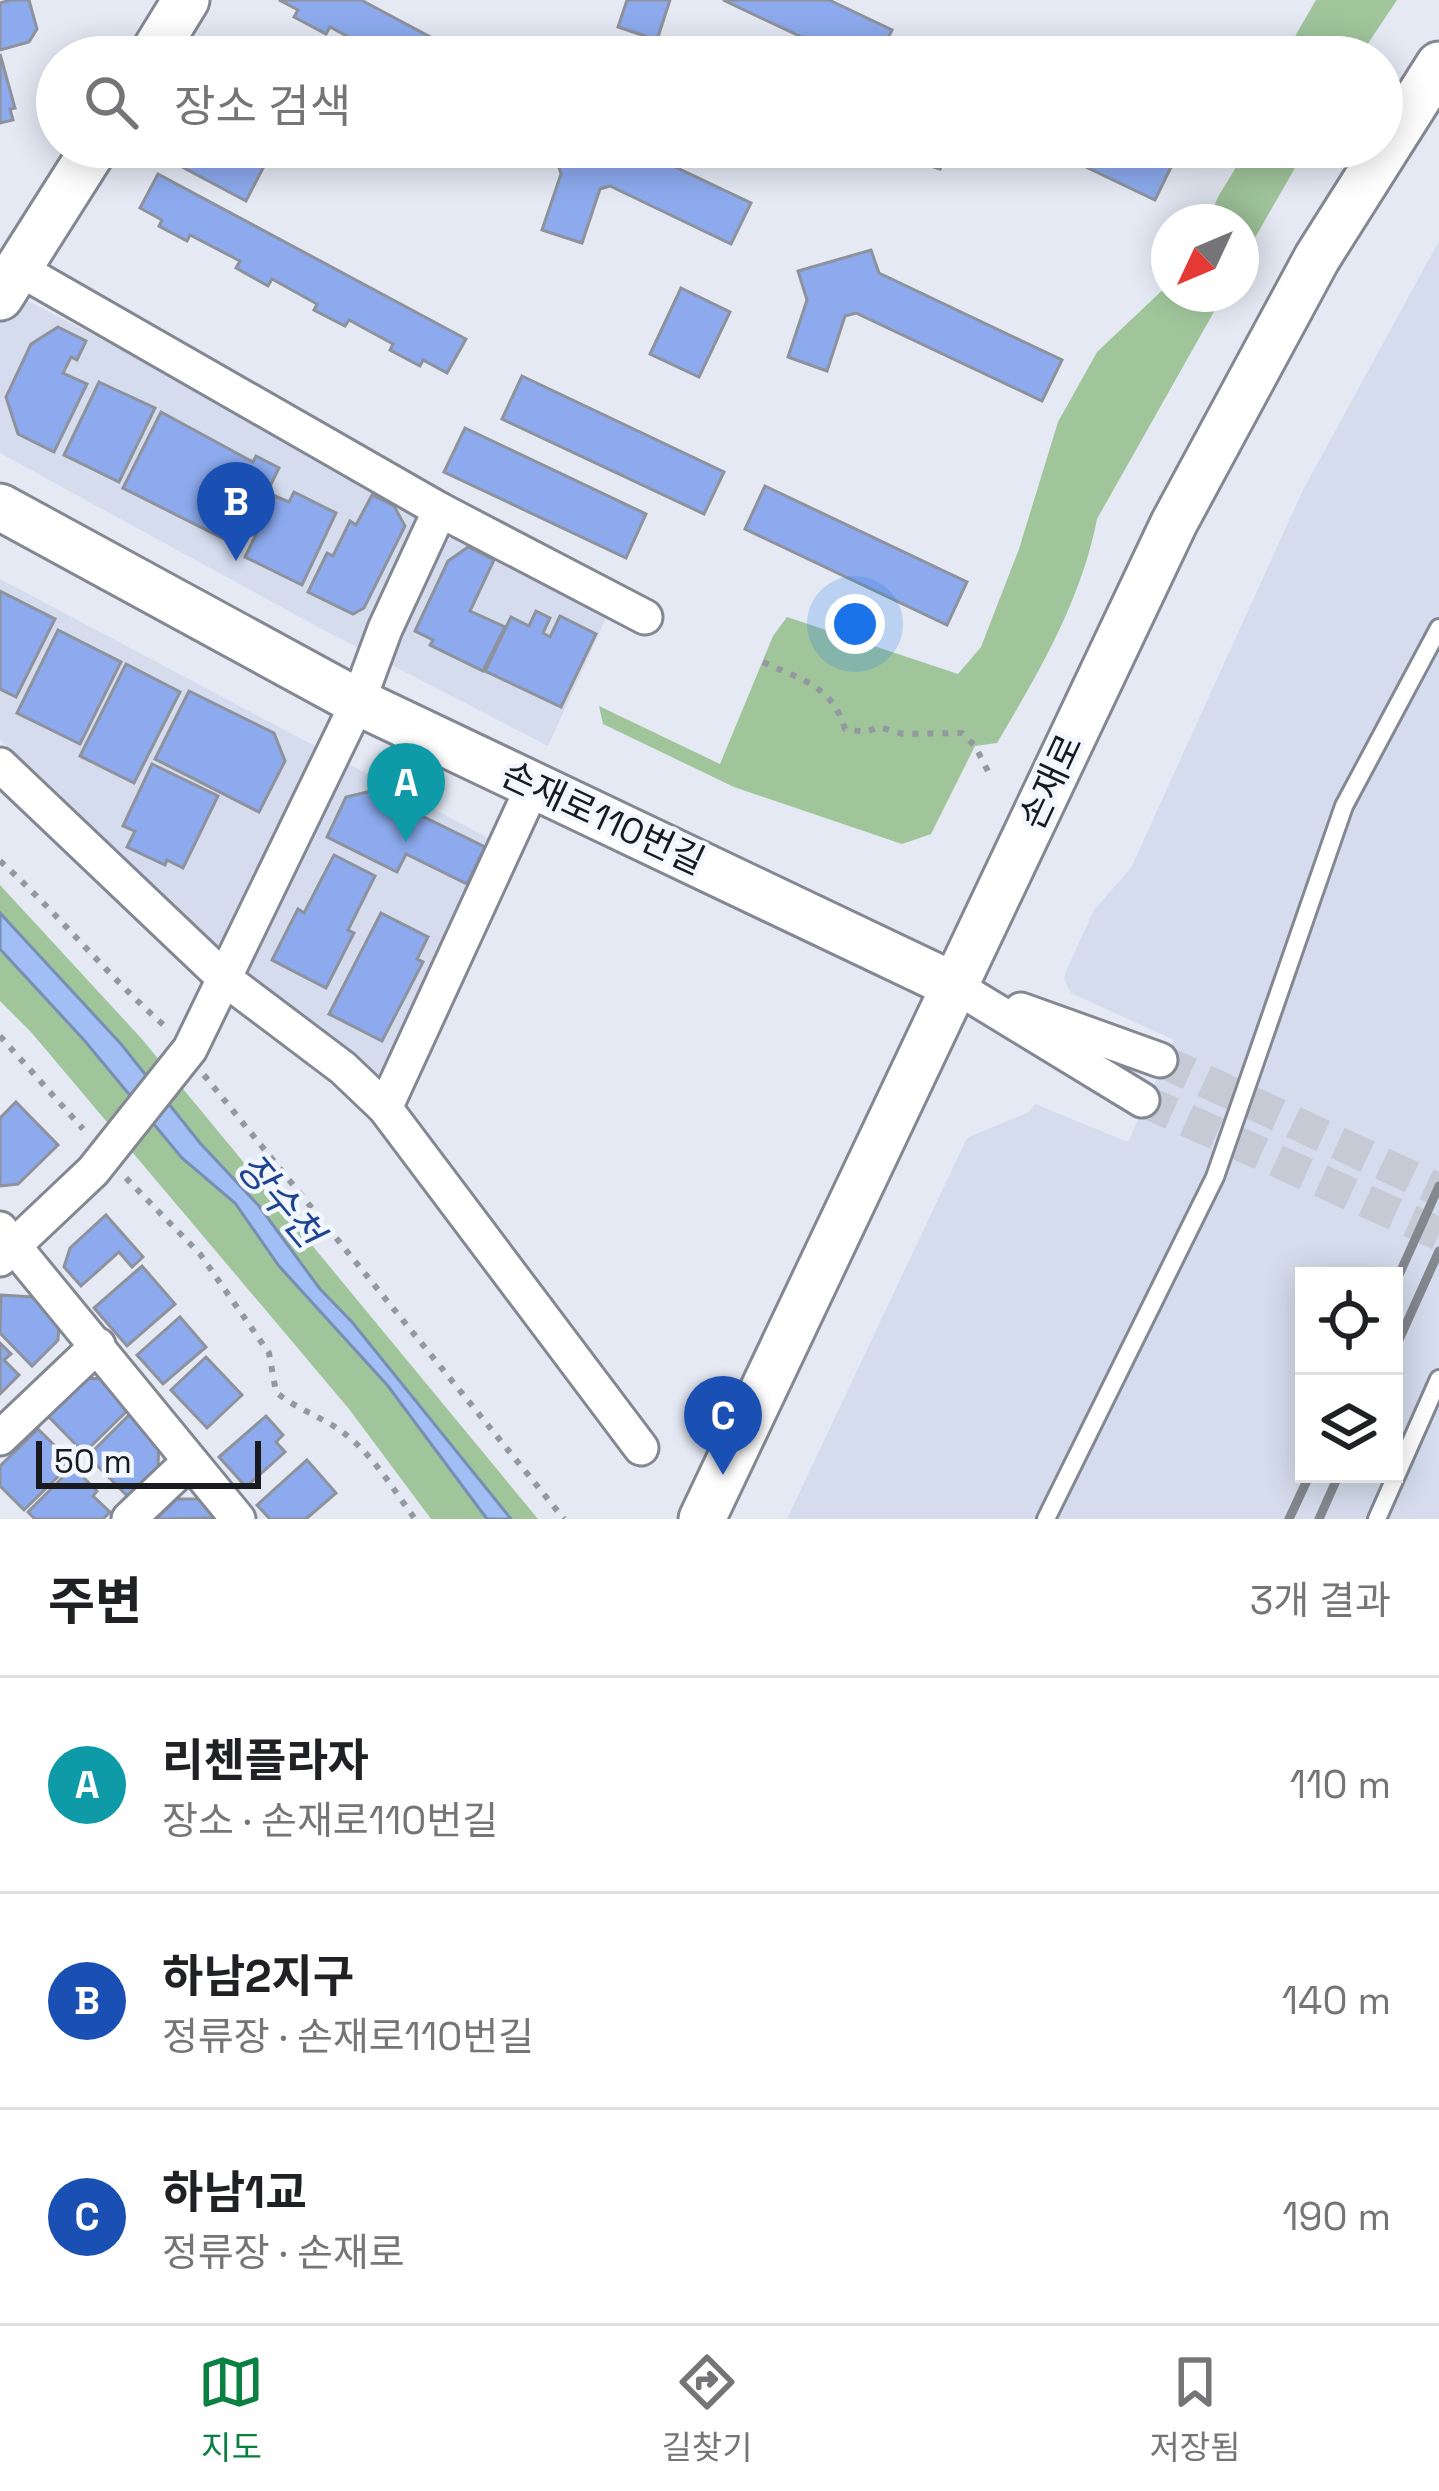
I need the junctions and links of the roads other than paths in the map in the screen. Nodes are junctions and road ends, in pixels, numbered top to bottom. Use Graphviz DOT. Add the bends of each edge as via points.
graph roads {
  1 [pos="186,0"];
  2 [pos="164,36"];
  3 [pos="1439,65"];
  4 [pos="1403,122"];
  5 [pos="82,168"];
  6 [pos="1374,168"];
  7 [pos="10,283"];
  8 [pos="0,507"];
  9 [pos="440,510"];
  10 [pos="645,617"];
  11 [pos="1439,628"];
  12 [pos="358,702"];
  13 [pos="0,765"];
  14 [pos="534,784"];
  15 [pos="225,979"];
  16 [pos="956,986"];
  17 [pos="1160,1060"];
  18 [pos="1142,1100"];
  19 [pos="385,1108"];
  20 [pos="5,1244"];
  21 [pos="98,1345"];
  22 [pos="1439,1379"];
  23 [pos="0,1438"];
  24 [pos="640,1448"];
  25 [pos="190,1461"];
  26 [pos="128,1519"];
  27 [pos="238,1519"];
  28 [pos="702,1519"];
  29 [pos="1046,1519"];
  30 [pos="1377,1519"];
  1 -- 2 [label="main road"];
  3 -- 4 [label="main road, 손재로"];
  5 -- 7 [label="main road"];
  6 -- 16 [label="main road, 손재로" via="1174,523"];
  7 -- 9 [label="street"];
  8 -- 12 [label="main road, 손재로110번길"];
  9 -- 10 [label="street"];
  9 -- 12 [label="street"];
  11 -- 29 [label="lane" via="1344,806 1214,1177"];
  12 -- 14 [label="main road, 손재로110번길"];
  12 -- 15 [label="street"];
  13 -- 15 [label="street"];
  14 -- 16 [label="main road, 손재로110번길"];
  14 -- 19 [label="street"];
  15 -- 19 [label="street"];
  15 -- 20 [label="street" via="110,1174"];
  16 -- 17 [label="street"];
  16 -- 18 [label="street"];
  16 -- 28 [label="main road, 손재로"];
  19 -- 24 [label="street"];
  20 -- 21 [label="street"];
  21 -- 23 [label="street"];
  21 -- 25 [label="street"];
  22 -- 30 [label="lane"];
  25 -- 26 [label="street"];
  25 -- 27 [label="street"];
}
